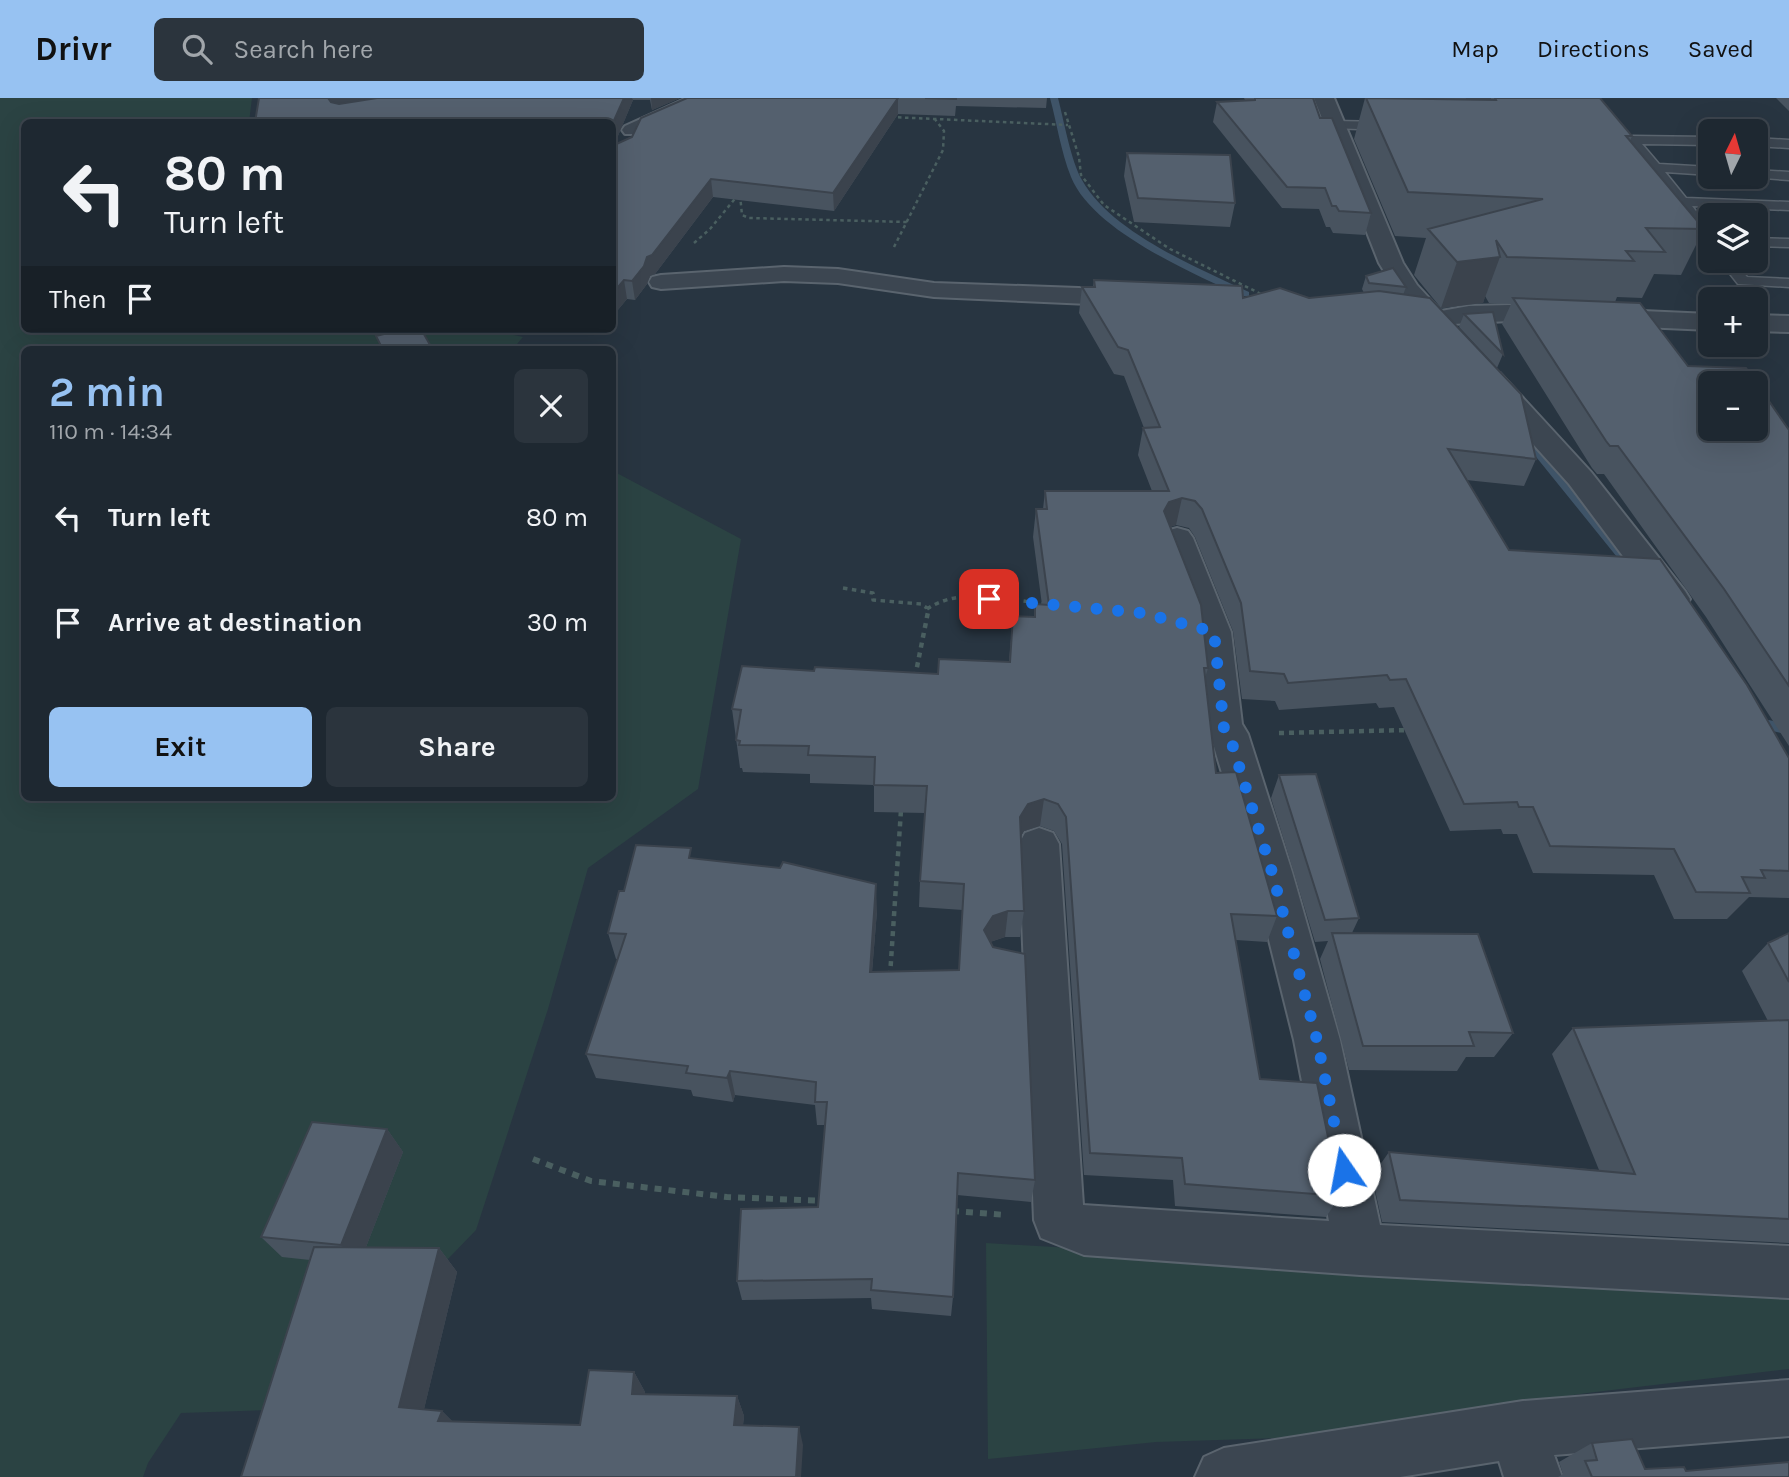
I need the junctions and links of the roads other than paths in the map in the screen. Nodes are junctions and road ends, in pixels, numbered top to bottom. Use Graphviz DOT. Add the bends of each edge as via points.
graph roads {
  1 [pos="645,98"];
  2 [pos="703,98"];
  3 [pos="1324,98"];
  4 [pos="1334,125"];
  5 [pos="1401,126"];
  6 [pos="626,131"];
  7 [pos="1698,141"];
  8 [pos="1768,143"];
  9 [pos="1789,145"];
  10 [pos="1656,169"];
  11 [pos="1698,171"];
  12 [pos="1768,175"];
  13 [pos="1789,176"];
  14 [pos="1682,202"];
  15 [pos="1789,206"];
  16 [pos="1698,223"];
  17 [pos="1768,242"];
  18 [pos="1789,243"];
  19 [pos="1737,273"];
  20 [pos="662,282"];
  21 [pos="1789,283"];
  22 [pos="1156,299"];
  23 [pos="1388,309"];
  24 [pos="1432,317"];
  25 [pos="1698,321"];
  26 [pos="1768,323"];
  27 [pos="1789,324"];
  28 [pos="1177,538"];
  29 [pos="1686,617"];
  30 [pos="1039,844"];
  31 [pos="1360,1249"];
  32 [pos="1789,1272"];
  33 [pos="1789,1408"];
  34 [pos="1526,1454"];
  35 [pos="1224,1477"];
  1 -- 6 [label="street"];
  2 -- 6 [label="street"];
  3 -- 4 [label="street"];
  4 -- 5 [label="lane"];
  4 -- 24 [label="street" via="1391,263"];
  7 -- 10 [label="lane" via="1629,138"];
  8 -- 9 [label="lane"];
  10 -- 11 [label="lane"];
  10 -- 14 [label="lane"];
  12 -- 13 [label="lane"];
  14 -- 15 [label="lane"];
  14 -- 16 [label="lane"];
  17 -- 18 [label="lane"];
  19 -- 21 [label="lane" via="1743,281"];
  20 -- 22 [label="street" via="785,274 838,276 934,290"];
  23 -- 24 [label="street"];
  24 -- 25 [label="street" via="1509,313"];
  24 -- 29 [label="street" via="1580,478"];
  26 -- 27 [label="street"];
  28 -- 31 [label="street" via="1214,632 1224,729 1272,872 1317,1040"];
  30 -- 31 [label="street" via="1025,959 1059,1220 1084,1230"];
  31 -- 32 [label="street"];
  33 -- 34 [label="street"];
  34 -- 35 [label="street"];
}
